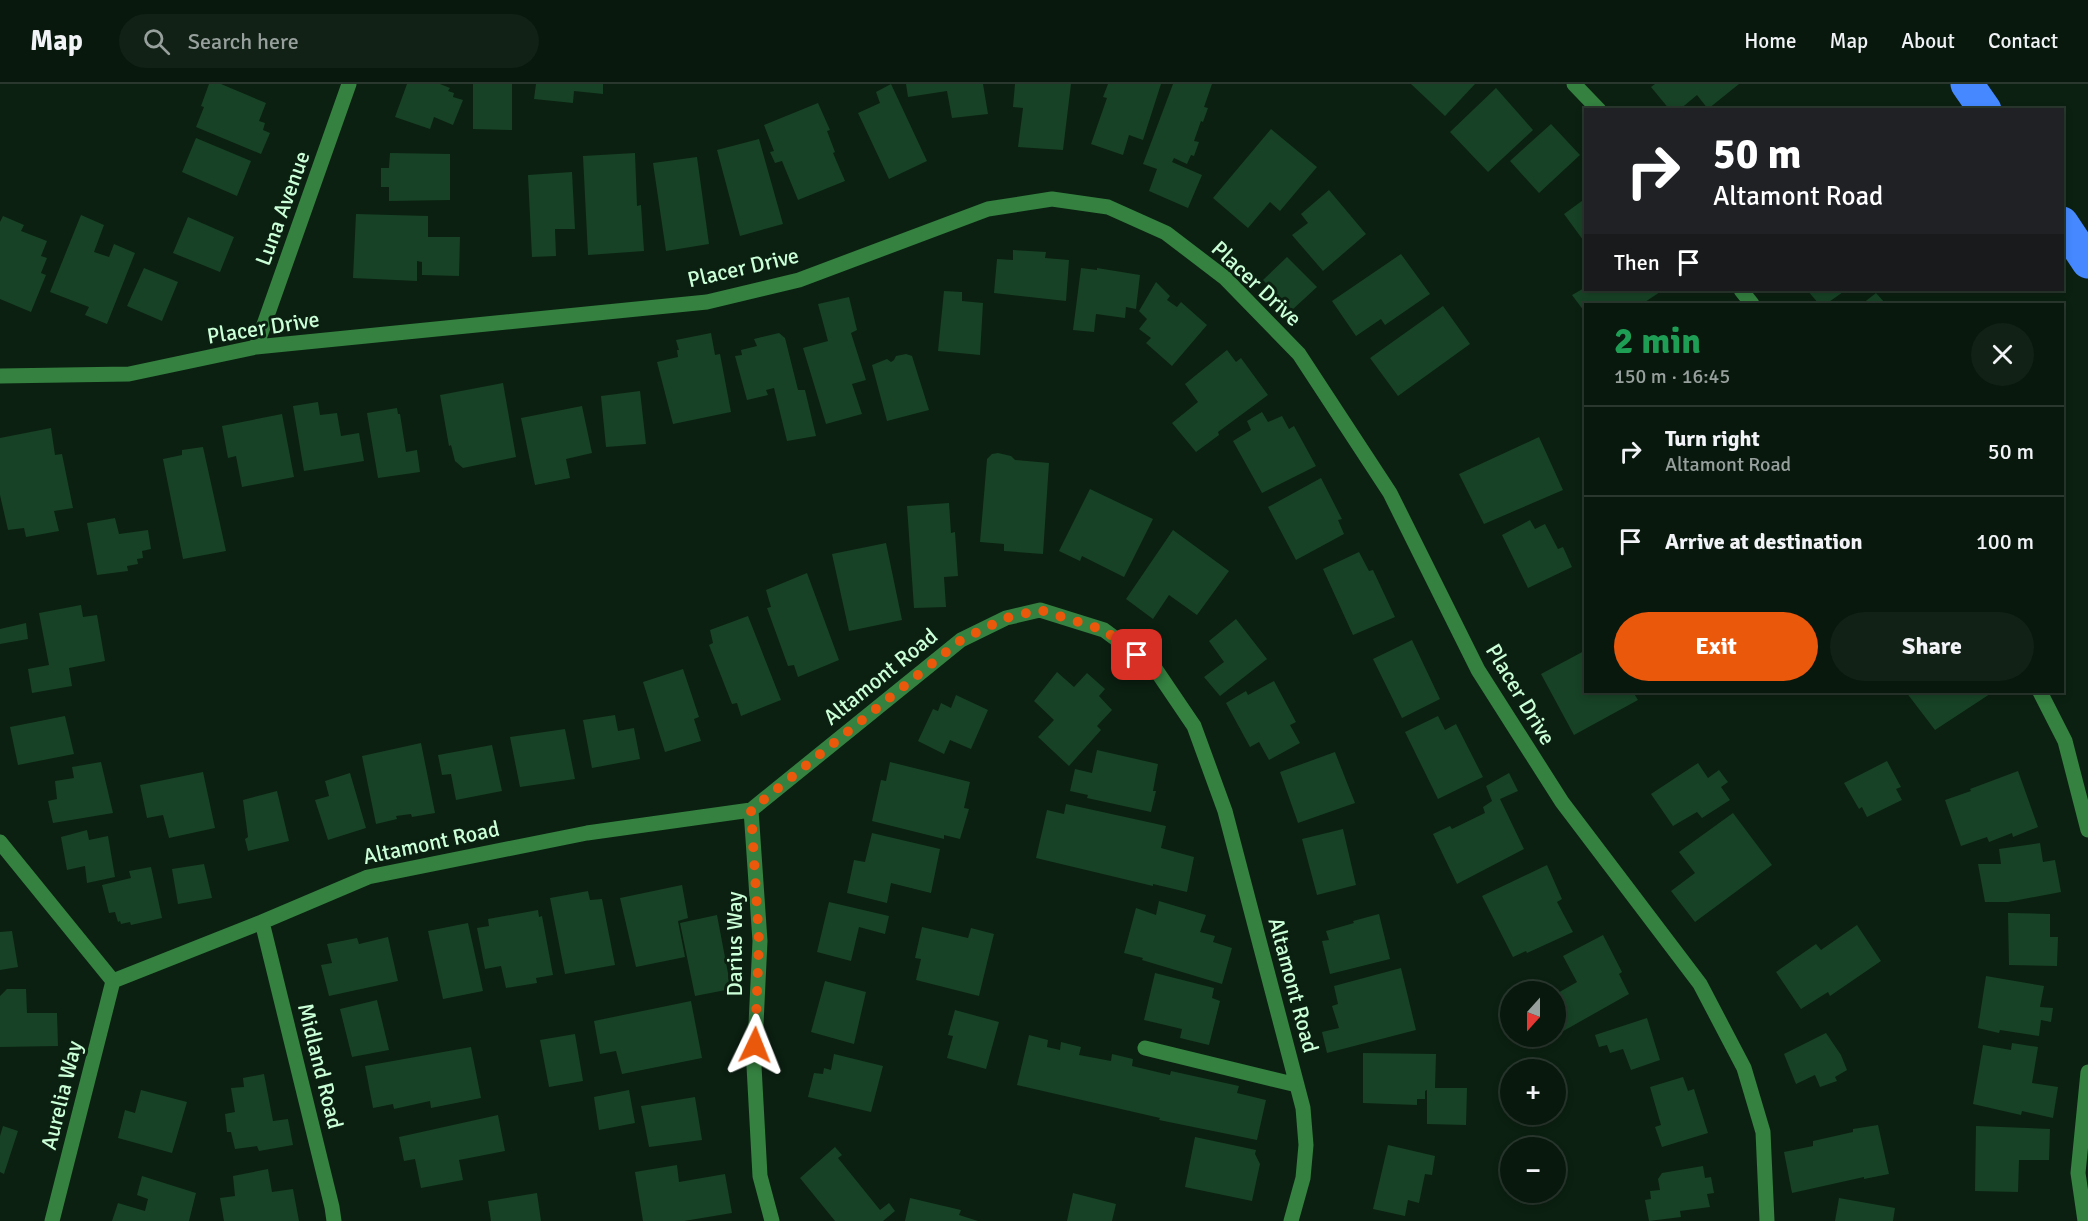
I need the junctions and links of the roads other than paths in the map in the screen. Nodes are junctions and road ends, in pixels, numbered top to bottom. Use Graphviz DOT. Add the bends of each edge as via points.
graph roads {
  1 [pos="349,84"];
  2 [pos="1574,84"];
  3 [pos="1967,84"];
  4 [pos="1597,108"];
  5 [pos="1984,108"];
  6 [pos="2064,226"];
  7 [pos="2088,262"];
  8 [pos="1742,291"];
  9 [pos="1751,303"];
  10 [pos="256,347"];
  11 [pos="0,376"];
  12 [pos="2041,693"];
  13 [pos="751,810"];
  14 [pos="2088,830"];
  15 [pos="0,842"];
  16 [pos="262,922"];
  17 [pos="113,981"];
  18 [pos="1145,1048"];
  19 [pos="2088,1072"];
  20 [pos="1297,1085"];
  21 [pos="52,1221"];
  22 [pos="334,1221"];
  23 [pos="771,1221"];
  24 [pos="1291,1221"];
  25 [pos="1767,1221"];
  26 [pos="2085,1221"];
  1 -- 10 [label="street, Luna Avenue"];
  2 -- 4 [label="street"];
  3 -- 5 [label="highway"];
  6 -- 7 [label="highway"];
  8 -- 9 [label="street"];
  10 -- 11 [label="street, Placer Drive" via="129,374"];
  10 -- 25 [label="street, Placer Drive" via="707,302 799,280 988,209 1052,199 1108,207 1166,233 1225,278 1299,354 1390,493 1478,670 1538,765 1700,984 1744,1068 1760,1121"];
  12 -- 14 [label="street" via="2065,741"];
  13 -- 16 [label="street, Altamont Road" via="587,833 369,877"];
  13 -- 20 [label="street, Altamont Road" via="961,640 1006,618 1040,610 1104,630 1154,667 1194,726 1225,811"];
  13 -- 23 [label="street, Darius Way" via="759,941 754,1065 760,1176"];
  15 -- 17 [label="street"];
  16 -- 17 [label="street, Altamont Road"];
  16 -- 22 [label="street, Midland Road"];
  17 -- 21 [label="street, Aurelia Way"];
  18 -- 20 [label="street"];
  19 -- 26 [label="street" via="2078,1173"];
  20 -- 24 [label="street, Altamont Road" via="1306,1145 1303,1178"];
}
